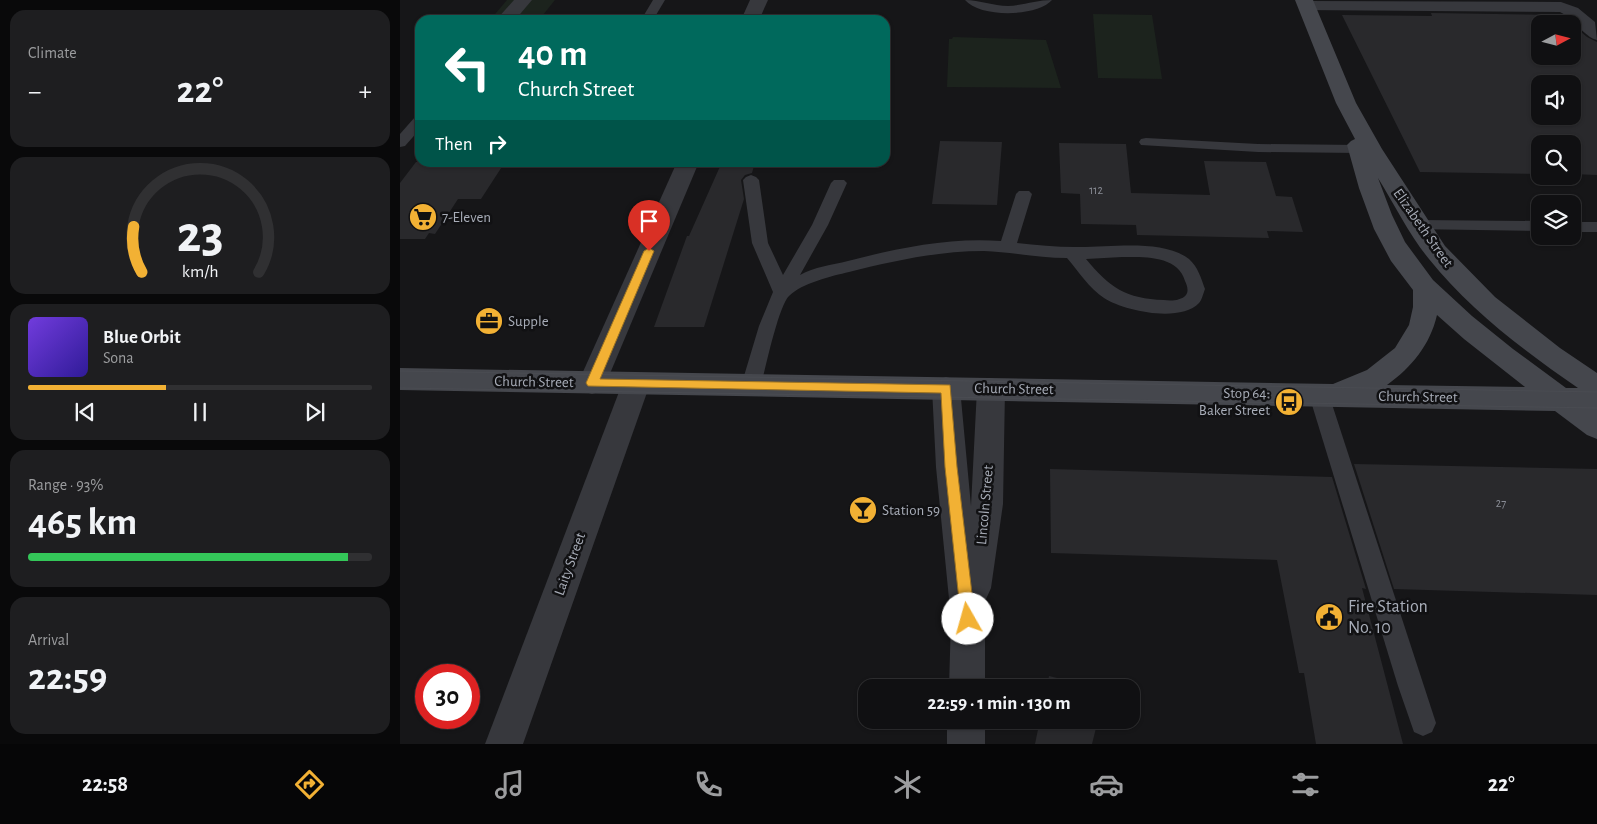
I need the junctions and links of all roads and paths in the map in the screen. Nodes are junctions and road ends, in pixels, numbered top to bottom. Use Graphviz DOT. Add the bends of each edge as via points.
graph roads {
  1 [pos="522,0"];
  2 [pos="659,0"];
  3 [pos="759,0"];
  4 [pos="971,0"];
  5 [pos="1046,0"];
  6 [pos="1306,3"];
  7 [pos="509,15"];
  8 [pos="650,15"];
  9 [pos="752,15"];
  10 [pos="1597,35"];
  11 [pos="1346,102"];
  12 [pos="415,126"];
  13 [pos="1146,142"];
  14 [pos="400,143"];
  15 [pos="1359,150"];
  16 [pos="686,167"];
  17 [pos="751,180"];
  18 [pos="839,183"];
  19 [pos="1024,194"];
  20 [pos="1418,225"];
  21 [pos="1531,226"];
  22 [pos="1581,227"];
  23 [pos="1597,227"];
  24 [pos="1008,246"];
  25 [pos="1072,253"];
  26 [pos="1426,288"];
  27 [pos="782,292"];
  28 [pos="400,379"];
  29 [pos="592,383"];
  30 [pos="636,384"];
  31 [pos="751,386"];
  32 [pos="1597,387"];
  33 [pos="946,388"];
  34 [pos="991,389"];
  35 [pos="1319,395"];
  36 [pos="1560,400"];
  37 [pos="1597,400"];
  38 [pos="1597,427"];
  39 [pos="968,619"];
  40 [pos="967,679"];
  41 [pos="1423,723"];
  42 [pos="966,729"];
  43 [pos="504,744"];
  44 [pos="966,744"];
  1 -- 7 [label="street"];
  2 -- 8 [label="lane"];
  3 -- 9 [label="street"];
  4 -- 5 [label="lane" via="989,9 1018,9"];
  6 -- 10 [label="street" via="1572,9"];
  6 -- 11 [label="street, Elizabeth Street"];
  11 -- 15 [label="street, Elizabeth Street"];
  11 -- 20 [label="street, Elizabeth Street"];
  12 -- 14 [label="lane"];
  13 -- 15 [label="lane"];
  15 -- 26 [label="street, Elizabeth Street" via="1386,229 1405,263"];
  16 -- 29 [label="street"];
  17 -- 27 [label="lane" via="760,243"];
  18 -- 27 [label="lane" via="816,234"];
  19 -- 24 [label="lane"];
  20 -- 21 [label="lane"];
  20 -- 32 [label="street, Elizabeth Street" via="1436,252 1474,294 1550,355"];
  22 -- 23 [label="lane"];
  24 -- 25 [label="lane"];
  24 -- 27 [label="lane" via="906,252 811,276"];
  25 -- 25 [label="lane" via="1152,251 1177,259 1189,268 1198,286 1198,294 1187,304 1168,308 1115,297"];
  26 -- 35 [label="street" via="1424,320 1407,353 1385,372 1358,387"];
  26 -- 36 [label="street, Elizabeth Street" via="1494,349"];
  27 -- 31 [label="lane" via="764,334"];
  28 -- 29 [label="street, Church Street"];
  29 -- 30 [label="street, Church Street"];
  30 -- 31 [label="street, Church Street"];
  30 -- 43 [label="street, Laity Street"];
  31 -- 33 [label="street, Church Street"];
  33 -- 34 [label="street, Church Street"];
  33 -- 39 [label="street, Lincoln Street" via="951,467"];
  34 -- 35 [label="street, Church Street"];
  34 -- 39 [label="street, Lincoln Street" via="987,504"];
  35 -- 36 [label="street, Church Street"];
  35 -- 41 [label="lane"];
  36 -- 37 [label="street, Church Street"];
  36 -- 38 [label="street, Elizabeth Street"];
  39 -- 40 [label="street, Lincoln Street"];
  42 -- 44 [label="street"];
}
